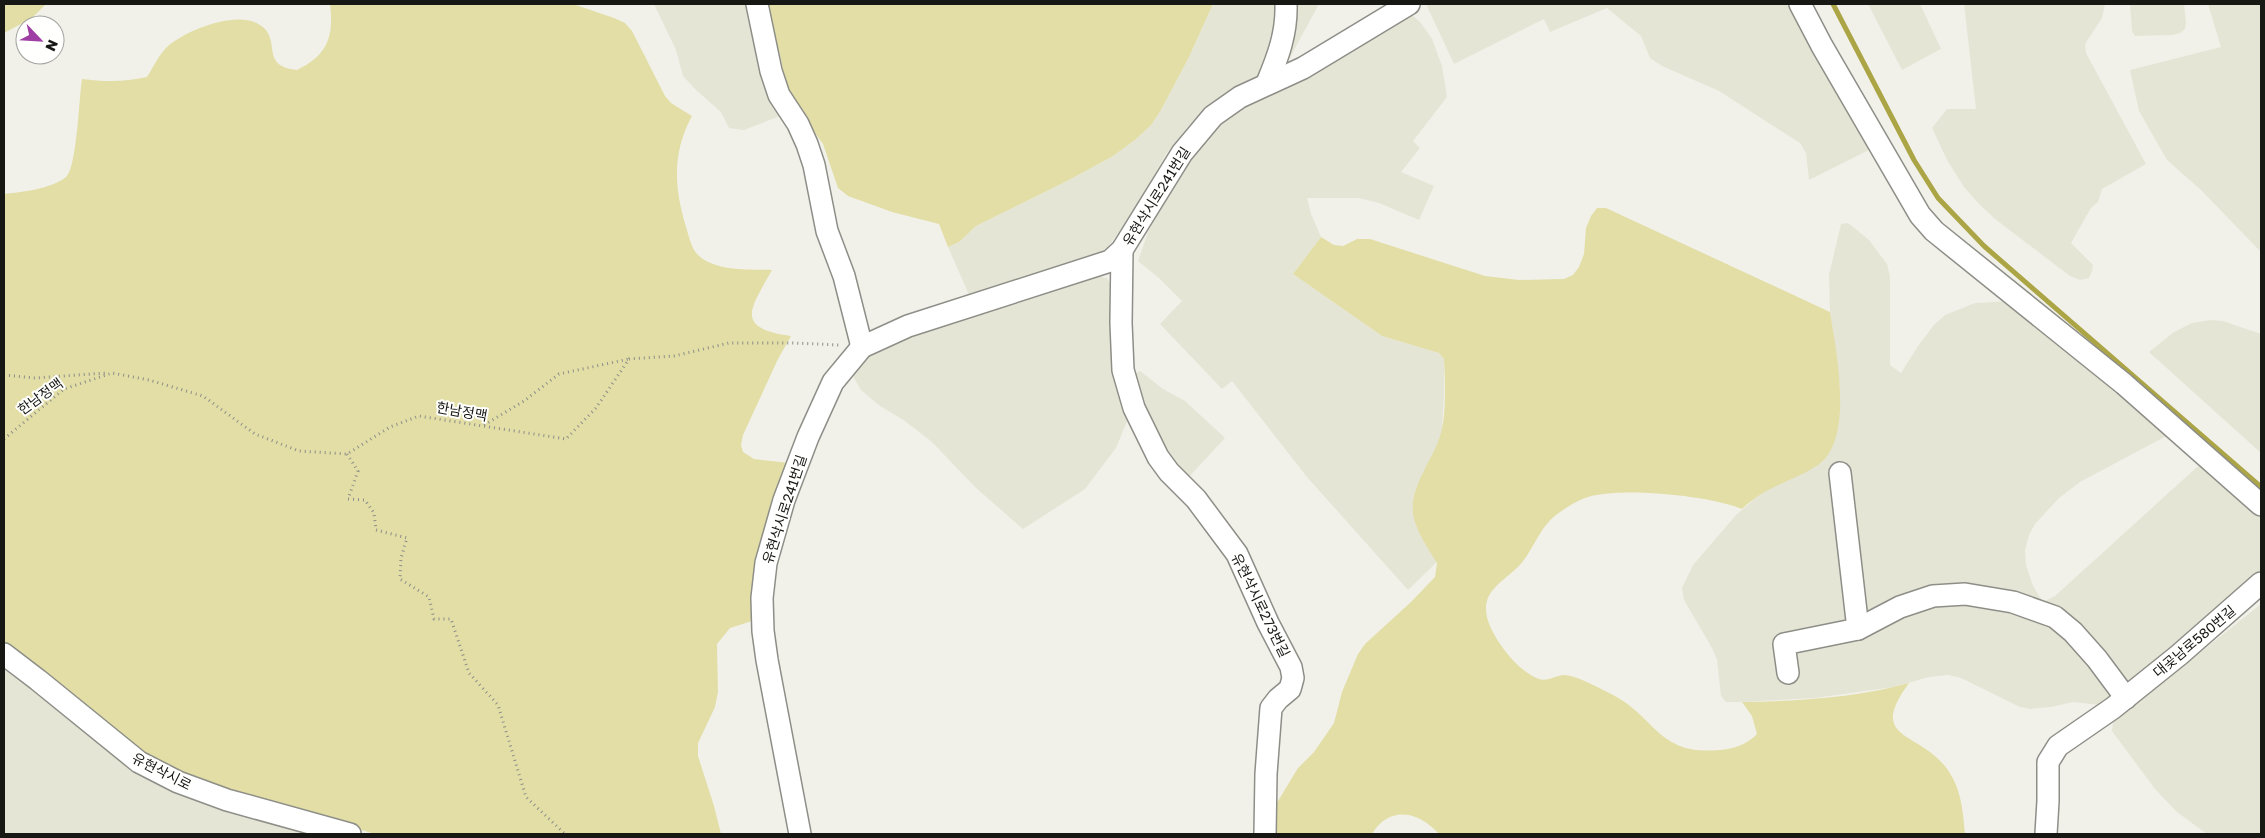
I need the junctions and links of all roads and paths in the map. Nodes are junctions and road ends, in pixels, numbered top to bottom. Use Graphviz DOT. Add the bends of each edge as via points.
graph roads {
  1 [pos="757,4"];
  2 [pos="1286,4"];
  3 [pos="1409,4"];
  4 [pos="1800,4"];
  5 [pos="1267,83"];
  6 [pos="1122,250"];
  7 [pos="862,347"];
  8 [pos="629,359"];
  9 [pos="112,373"];
  10 [pos="4,374"];
  11 [pos="483,426"];
  12 [pos="4,439"];
  13 [pos="347,454"];
  14 [pos="1840,472"];
  15 [pos="2261,505"];
  16 [pos="2261,583"];
  17 [pos="1858,629"];
  18 [pos="4,654"];
  19 [pos="1788,673"];
  20 [pos="2126,698"];
  21 [pos="350,834"];
  22 [pos="565,834"];
  23 [pos="800,834"];
  24 [pos="1265,834"];
  25 [pos="2046,834"];
  1 -- 7 [label="street" via="779,95 798,124 814,165 827,231 844,276"];
  2 -- 5 [label="street" via="1280,53"];
  3 -- 5 [label="street, 유현삭시로241번길" via="1303,68"];
  4 -- 15 [label="street" via="1915,206 1934,231 2131,390"];
  5 -- 6 [label="street, 유현삭시로241번길" via="1213,116 1182,152"];
  6 -- 7 [label="street, 유현삭시로241번길" via="1110,262 908,326"];
  6 -- 24 [label="street, 유현삭시로273번길" via="1124,370 1134,408 1158,457 1196,499 1237,554 1291,667 1290,689 1271,708"];
  7 -- 8 [label="path" via="729,343 674,356"];
  7 -- 23 [label="street, 유현삭시로241번길" via="833,382 808,437 784,500 766,563 763,631"];
  8 -- 11 [label="path" via="559,374"];
  8 -- 11 [label="path, 한남정맥" via="596,408 566,439"];
  9 -- 10 [label="path" via="36,378"];
  9 -- 12 [label="path, 한남정맥" via="64,389"];
  9 -- 13 [label="path, 한남정맥" via="202,396 255,434 299,451"];
  11 -- 13 [label="path, 한남정맥" via="419,416 390,427"];
  13 -- 22 [label="path" via="358,471 348,499 365,500 374,512 376,530 407,538 400,558 400,579 429,597 434,619 451,618 469,673 498,705 526,797"];
  14 -- 17 [label="street"];
  16 -- 20 [label="street, 대곶남로580번길"];
  17 -- 19 [label="street" via="1784,644"];
  17 -- 20 [label="street" via="1900,608 1934,596 1965,594 2013,602 2055,617 2073,632"];
  18 -- 21 [label="street, 유현삭시로" via="138,762 178,782 227,800"];
  20 -- 25 [label="street, 대곶남로580번길" via="2058,746 2048,762"];
}
